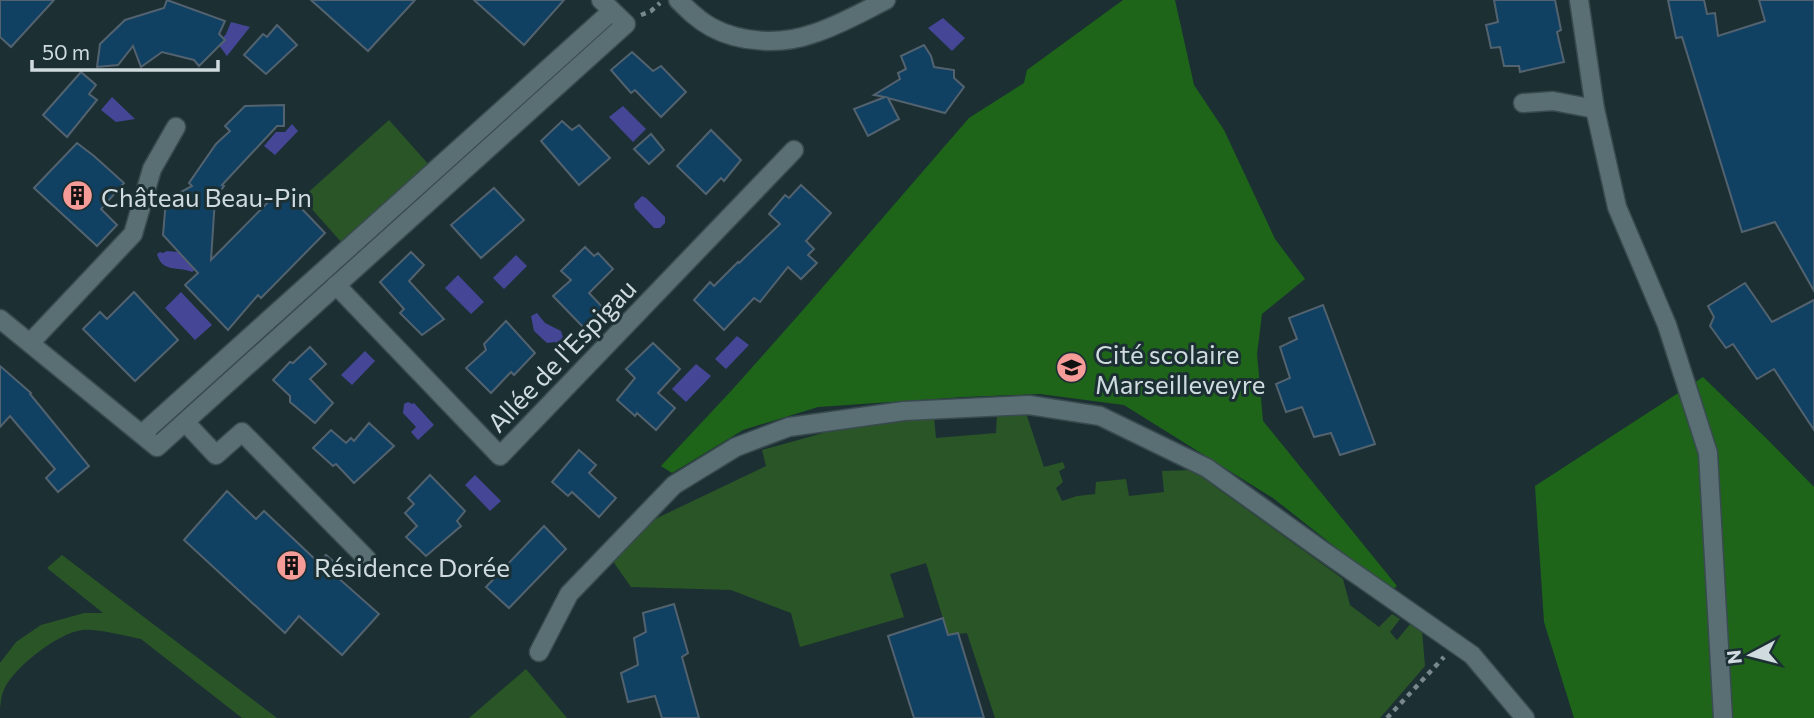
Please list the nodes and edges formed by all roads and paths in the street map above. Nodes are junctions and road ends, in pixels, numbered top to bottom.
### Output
1 (663, 0) edge
2 (678, 0) edge
3 (886, 0) edge
4 (1579, 0) edge
5 (607, 6) edge
6 (636, 16) dead end
7 (1522, 103) dead end
8 (1595, 109) junction
9 (176, 127) dead end
10 (794, 150) dead end
11 (336, 285) junction
12 (0, 319) edge
13 (30, 343) junction
14 (185, 422) junction
15 (142, 434) junction
16 (367, 559) dead end
17 (539, 652) dead end
18 (1429, 674) dead end
19 (1387, 718) edge
20 (1525, 718) edge
21 (1723, 718) edge

1 - 6 path
2 - 3 street
4 - 8 street
5 - 11 street
5 - 15 street
7 - 8 street
8 - 21 street
9 - 13 street
10 - 11 street, Allée de l'Espigau
11 - 14 street
12 - 13 street
13 - 15 street
14 - 15 street
14 - 16 street
17 - 20 street
18 - 19 path

